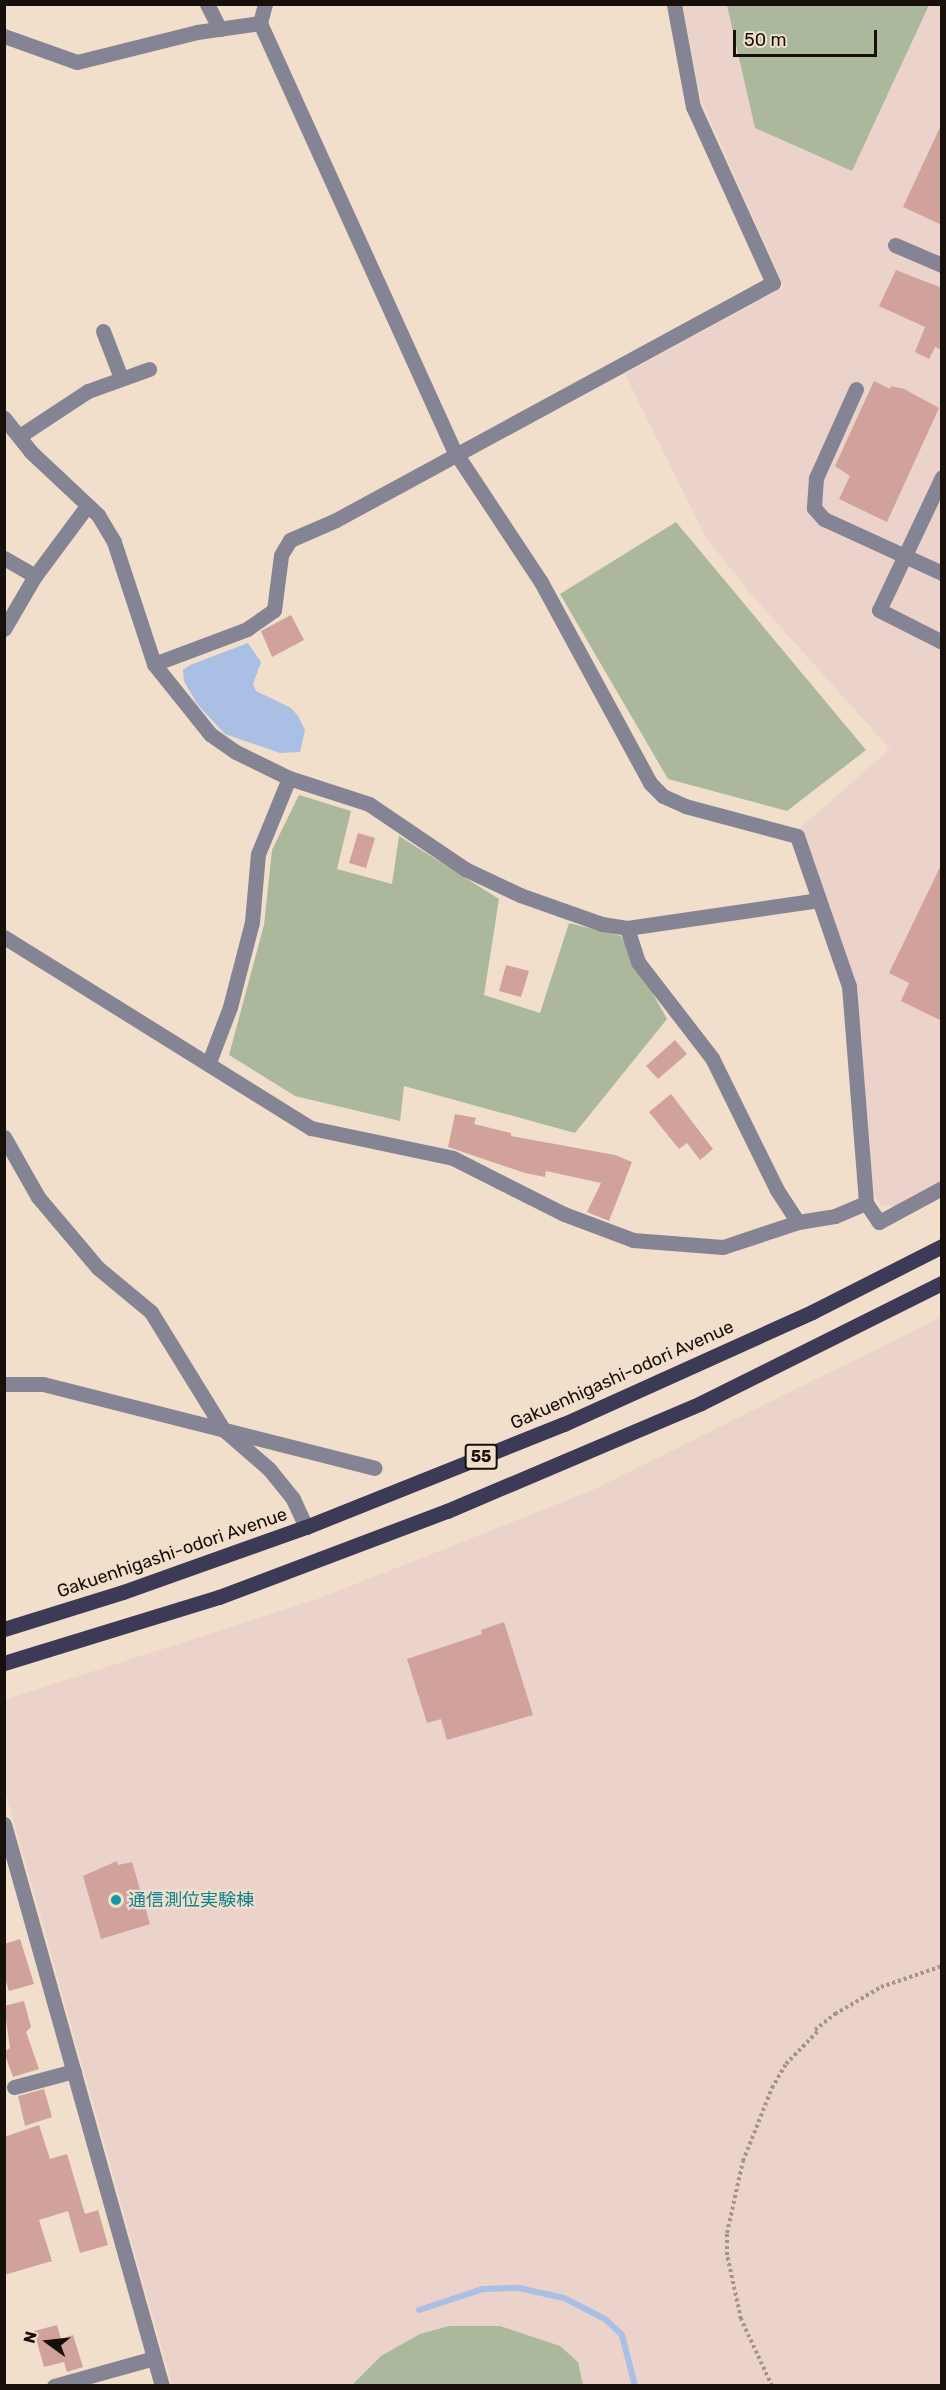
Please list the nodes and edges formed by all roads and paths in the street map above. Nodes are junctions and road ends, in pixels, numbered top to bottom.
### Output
1 (207, 4) edge
2 (265, 4) edge
3 (674, 4) edge
4 (260, 23) junction
5 (220, 29) junction
6 (4, 36) edge
7 (895, 245) dead end
8 (942, 266) edge
9 (103, 331) dead end
10 (149, 369) dead end
11 (121, 378) junction
12 (856, 389) dead end
13 (4, 418) edge
14 (21, 435) junction
15 (455, 452) junction
16 (942, 477) edge
17 (87, 506) junction
18 (904, 556) junction
19 (4, 558) edge
20 (942, 573) edge
21 (35, 576) junction
22 (4, 629) edge
23 (942, 642) edge
24 (154, 664) junction
25 (289, 778) junction
26 (819, 900) junction
27 (627, 928) junction
28 (4, 937) edge
29 (209, 1062) junction
30 (4, 1137) edge
31 (942, 1188) edge
32 (866, 1203) junction
33 (798, 1222) junction
34 (942, 1246) edge
35 (942, 1282) edge
36 (4, 1384) edge
37 (223, 1429) junction
38 (375, 1468) dead end
39 (306, 1527) junction
40 (4, 1629) edge
41 (4, 1663) edge
42 (4, 1824) edge
43 (942, 1966) edge
44 (74, 2071) junction
45 (14, 2088) dead end
46 (154, 2358) junction
47 (54, 2385) edge
48 (162, 2385) edge
49 (772, 2385) edge

1 - 5 street
2 - 4 street
3 - 15 street
4 - 5 street
4 - 15 street
5 - 6 street
7 - 8 street
9 - 11 street
10 - 11 street
11 - 14 street
12 - 18 street
13 - 14 street
14 - 17 street
15 - 24 street
15 - 26 street
16 - 18 street
17 - 21 street
17 - 24 street
18 - 20 street
18 - 23 street
19 - 21 street
21 - 22 street
24 - 25 street
25 - 27 street
25 - 29 street
26 - 27 street
26 - 32 street
27 - 33 street
28 - 29 street
29 - 33 street
30 - 37 street
31 - 32 street
32 - 33 street
34 - 39 main road, Gakuenhigashi-odori Avenue / 55
35 - 41 main road, 55
36 - 37 street
37 - 38 street
37 - 39 street
39 - 40 main road, Gakuenhigashi-odori Avenue / 55
42 - 44 street
43 - 49 path
44 - 45 street
44 - 46 street
46 - 47 street
46 - 48 street

